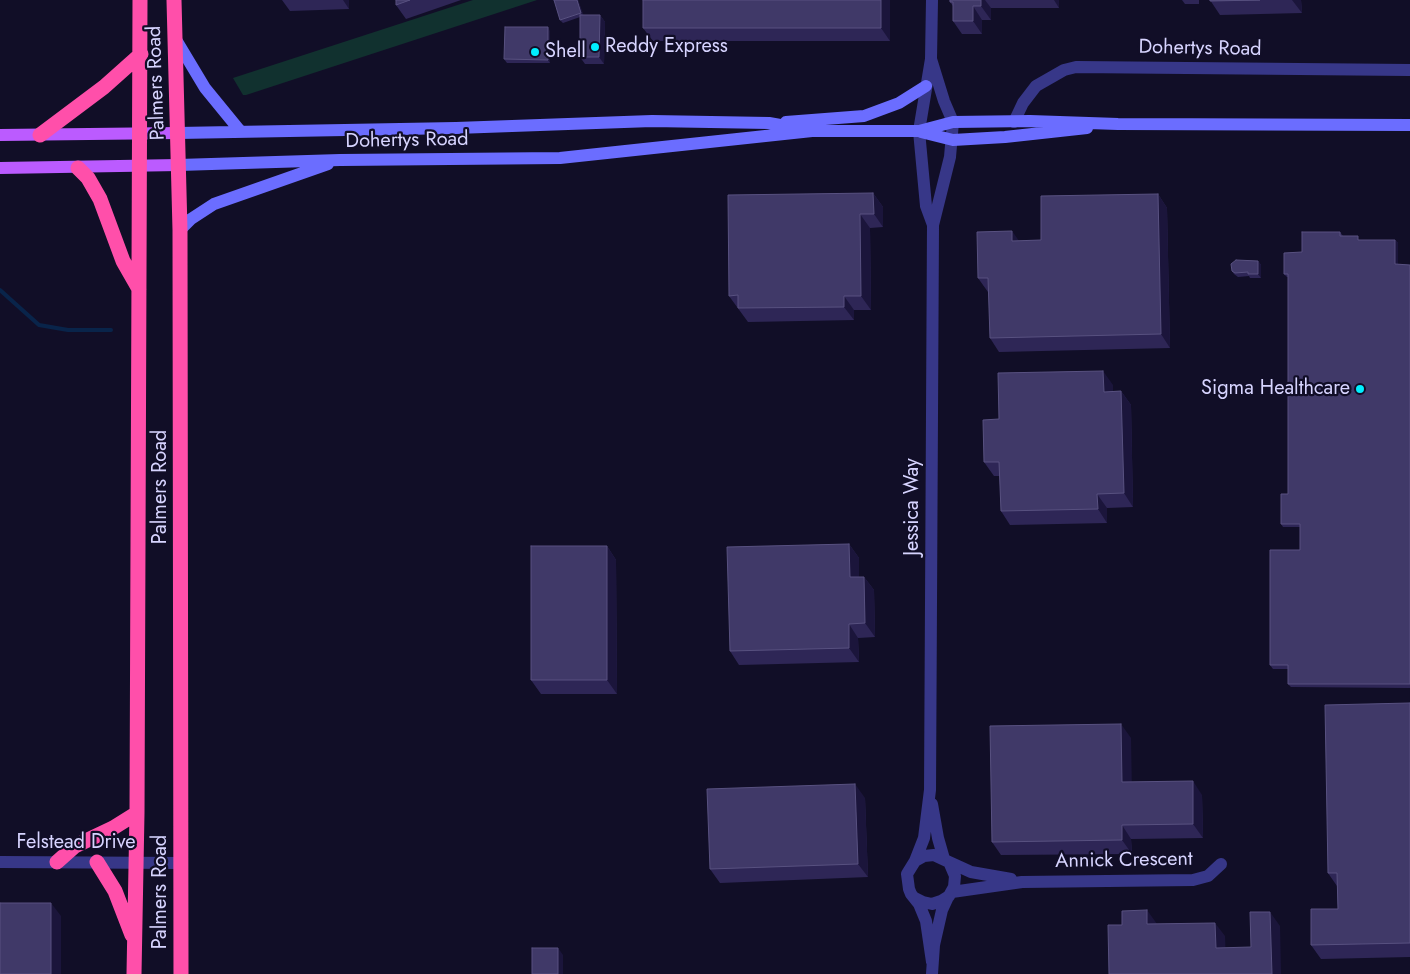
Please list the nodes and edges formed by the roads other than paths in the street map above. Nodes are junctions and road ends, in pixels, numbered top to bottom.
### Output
1 (140, 0) edge
2 (174, 0) edge
3 (932, 0) edge
4 (175, 38) junction
5 (141, 54) junction
6 (931, 59) junction
7 (1410, 70) edge
8 (926, 86) junction
9 (953, 122) junction
10 (1014, 122) junction
11 (769, 123) junction
12 (1118, 124) junction
13 (1410, 125) edge
14 (812, 131) junction
15 (918, 131) junction
16 (241, 132) junction
17 (178, 133) junction
18 (140, 134) junction
19 (0, 135) edge
20 (40, 135) junction
21 (953, 140) junction
22 (340, 160) junction
23 (179, 165) junction
24 (140, 166) junction
25 (0, 168) edge
26 (78, 168) junction
27 (933, 225) junction
28 (180, 230) junction
29 (140, 290) junction
30 (930, 790) junction
31 (137, 813) junction
32 (946, 860) junction
33 (915, 861) junction
34 (0, 862) edge
35 (57, 862) junction
36 (97, 862) junction
37 (136, 862) junction
38 (181, 863) junction
39 (1221, 864) dead end
40 (1022, 882) junction
41 (950, 894) junction
42 (915, 898) junction
43 (135, 943) junction
44 (932, 968) edge
45 (134, 974) edge
46 (181, 974) edge

1 - 5 highway, Palmers Road
2 - 4 highway, Palmers Road
3 - 6 street
4 - 16 main road
4 - 17 highway, Palmers Road
5 - 18 highway, Palmers Road
5 - 20 highway
6 - 8 street, Jessica Way
6 - 9 street
7 - 10 street, Dohertys Road
8 - 11 main road
8 - 15 street, Jessica Way
9 - 10 main road, Dohertys Road
9 - 15 main road, Dohertys Road
9 - 21 street, Jessica Way
10 - 12 main road, Dohertys Road
11 - 14 main road, Dohertys Road
11 - 16 main road, Dohertys Road
12 - 13 main road, Dohertys Road
12 - 21 main road, Dohertys Road
14 - 15 main road, Dohertys Road
14 - 22 main road, Dohertys Road
15 - 21 main road, Dohertys Road
15 - 27 street, Jessica Way
16 - 17 main road, Dohertys Road
17 - 18 main road, Dohertys Road
17 - 23 highway, Palmers Road
18 - 20 main road, Dohertys Road
18 - 24 highway, Palmers Road
19 - 20 main road, Dohertys Road
21 - 27 street, Jessica Way
22 - 23 main road, Dohertys Road
22 - 28 main road
23 - 24 main road, Dohertys Road
23 - 28 highway, Palmers Road
24 - 26 main road, Dohertys Road
24 - 29 highway, Palmers Road
25 - 26 main road, Dohertys Road
26 - 29 highway
27 - 30 street, Jessica Way
28 - 38 highway, Palmers Road
29 - 31 highway, Palmers Road
30 - 32 street, Jessica Way
30 - 33 street, Jessica Way
31 - 35 highway
31 - 37 highway, Palmers Road
32 - 33 street
32 - 40 street, Annick Crescent
32 - 41 street
33 - 42 street
34 - 35 street, Felstead Drive
35 - 36 street, Felstead Drive
36 - 37 street, Felstead Drive
36 - 43 highway
37 - 38 street, Felstead Drive
37 - 43 highway, Palmers Road
38 - 46 highway, Palmers Road
39 - 40 street, Annick Crescent
40 - 41 street, Annick Crescent
41 - 42 street
41 - 44 street
42 - 44 street
43 - 45 highway, Palmers Road

